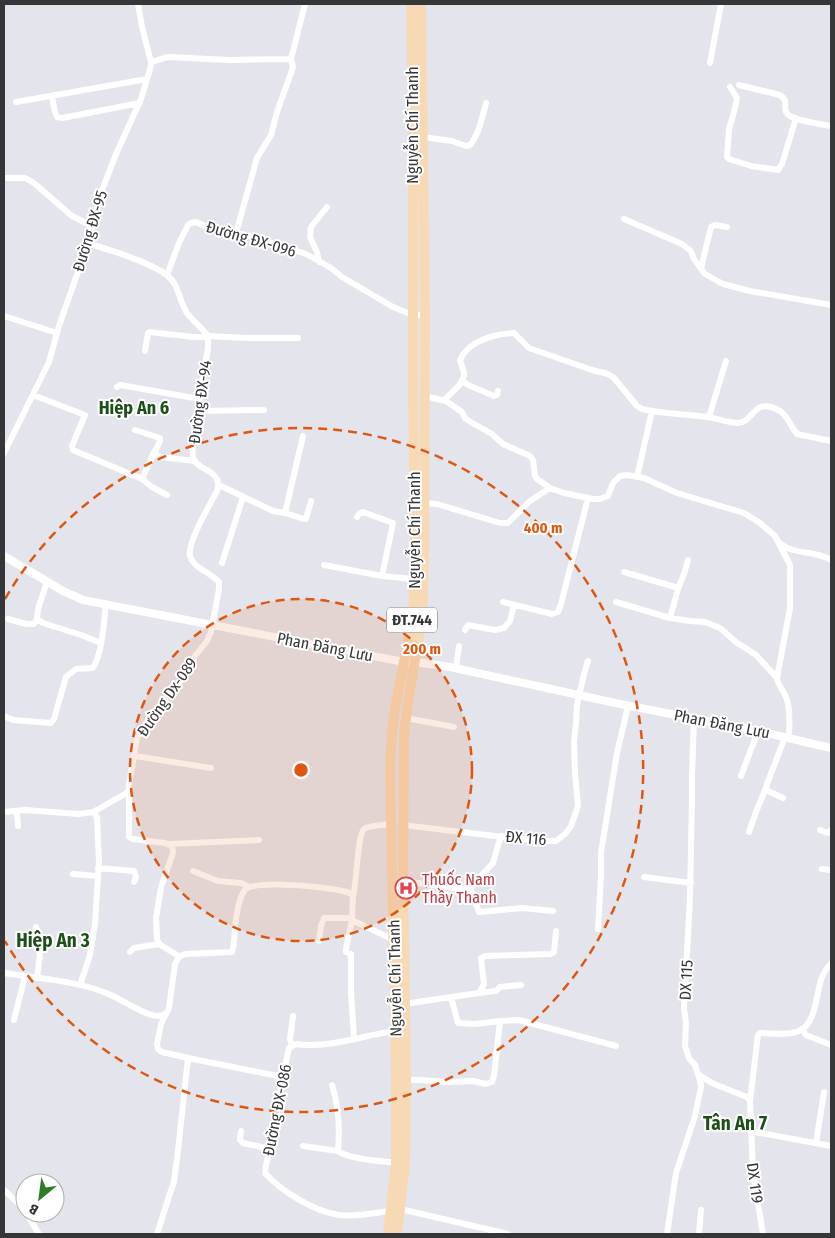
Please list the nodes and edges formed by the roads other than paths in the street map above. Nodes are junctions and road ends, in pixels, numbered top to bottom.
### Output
1 (138, 4) edge
2 (305, 4) edge
3 (411, 4) edge
4 (421, 4) edge
5 (721, 4) edge
6 (291, 59) junction
7 (151, 62) junction
8 (710, 63) dead end
9 (147, 79) junction
10 (739, 84) dead end
11 (730, 87) dead end
12 (52, 97) junction
13 (16, 102) dead end
14 (140, 103) junction
15 (486, 103) dead end
16 (796, 118) junction
17 (831, 126) edge
18 (422, 138) junction
19 (4, 178) edge
20 (327, 207) dead end
21 (624, 219) dead end
22 (92, 226) junction
23 (726, 227) dead end
24 (236, 233) junction
25 (88, 243) junction
26 (319, 262) junction
27 (701, 268) junction
28 (167, 275) junction
29 (831, 305) edge
30 (413, 315) junction
31 (425, 315) junction
32 (4, 316) edge
33 (57, 334) junction
34 (208, 336) junction
35 (298, 338) dead end
36 (145, 351) dead end
37 (726, 360) dead end
38 (462, 380) junction
39 (117, 387) dead end
40 (498, 391) dead end
41 (33, 395) junction
42 (424, 396) junction
43 (200, 399) junction
44 (444, 400) junction
45 (264, 410) dead end
46 (198, 411) junction
47 (652, 411) junction
48 (709, 418) junction
49 (135, 430) dead end
50 (303, 436) dead end
51 (831, 441) edge
52 (155, 450) junction
53 (4, 453) edge
54 (195, 461) junction
55 (637, 477) junction
56 (142, 479) junction
57 (219, 485) junction
58 (550, 488) junction
59 (167, 495) dead end
60 (243, 497) junction
61 (588, 498) junction
62 (311, 501) dead end
63 (420, 503) junction
64 (285, 514) junction
65 (357, 517) dead end
66 (778, 542) junction
67 (4, 556) edge
68 (688, 560) dead end
69 (831, 560) edge
70 (222, 563) dead end
71 (324, 566) dead end
72 (624, 572) dead end
73 (382, 576) junction
74 (414, 579) junction
75 (47, 582) junction
76 (678, 589) junction
77 (503, 602) dead end
78 (616, 602) dead end
79 (106, 605) junction
80 (514, 605) junction
81 (670, 618) junction
82 (8, 619) dead end
83 (38, 619) junction
84 (212, 626) junction
85 (465, 630) dead end
86 (101, 642) junction
87 (459, 646) dead end
88 (588, 661) dead end
89 (404, 662) junction
90 (415, 662) junction
91 (456, 668) junction
92 (777, 678) junction
93 (579, 695) junction
94 (628, 706) junction
95 (4, 716) edge
96 (406, 718) junction
97 (694, 718) junction
98 (454, 728) dead end
99 (758, 731) junction
100 (787, 738) junction
101 (831, 748) edge
102 (134, 756) junction
103 (211, 768) dead end
104 (742, 776) dead end
105 (766, 788) junction
106 (129, 790) junction
107 (783, 798) dead end
108 (16, 811) junction
109 (4, 812) edge
110 (93, 812) junction
111 (391, 824) junction
112 (403, 825) junction
113 (18, 826) dead end
114 (820, 830) dead end
115 (831, 830) edge
116 (749, 832) dead end
117 (502, 836) junction
118 (259, 840) dead end
119 (167, 844) junction
120 (98, 868) junction
121 (822, 869) dead end
122 (831, 870) edge
123 (193, 871) dead end
124 (73, 874) dead end
125 (98, 876) junction
126 (644, 877) dead end
127 (403, 881) junction
128 (134, 882) dead end
129 (691, 883) junction
130 (249, 887) junction
131 (470, 887) junction
132 (353, 896) junction
133 (553, 911) dead end
134 (352, 919) junction
135 (36, 926) dead end
136 (598, 929) dead end
137 (556, 931) dead end
138 (399, 940) junction
139 (319, 941) dead end
140 (159, 944) junction
141 (130, 952) dead end
142 (180, 956) junction
143 (831, 963) edge
144 (4, 973) edge
145 (24, 976) junction
146 (36, 978) junction
147 (80, 985) junction
148 (521, 985) dead end
149 (479, 993) junction
150 (451, 997) junction
151 (404, 1004) junction
152 (165, 1014) junction
153 (293, 1016) dead end
154 (14, 1020) dead end
155 (500, 1020) junction
156 (802, 1030) junction
157 (396, 1031) junction
158 (354, 1038) junction
159 (831, 1044) edge
160 (292, 1046) junction
161 (616, 1046) dead end
162 (188, 1058) junction
163 (698, 1074) junction
164 (283, 1077) junction
165 (406, 1080) junction
166 (332, 1085) dead end
167 (824, 1092) dead end
168 (750, 1101) junction
169 (241, 1131) dead end
170 (750, 1131) junction
171 (816, 1143) junction
172 (303, 1146) dead end
173 (831, 1146) edge
174 (270, 1149) junction
175 (338, 1151) junction
176 (400, 1164) junction
177 (4, 1190) edge
178 (15, 1200) edge
179 (395, 1210) junction
180 (701, 1210) dead end
181 (32, 1223) edge
182 (39, 1234) edge
183 (157, 1234) edge
184 (388, 1234) edge
185 (397, 1234) edge
186 (508, 1234) edge
187 (667, 1234) edge
188 (699, 1234) edge
189 (763, 1234) edge

1 - 7 street, Đường ĐX-95
2 - 6 street
3 - 30 main road, Nguyễn Chí Thanh / ĐT.744
4 - 18 main road, Nguyễn Chí Thanh / ĐT.744
5 - 8 street
6 - 7 street
6 - 24 street
7 - 9 street, Đường ĐX-95
9 - 12 street
9 - 14 street, Đường ĐX-95
10 - 16 street
11 - 16 street
12 - 13 street
12 - 14 street
14 - 22 street, Đường ĐX-95
15 - 18 street
16 - 17 street
18 - 31 main road, Nguyễn Chí Thanh / ĐT.744
19 - 22 street
20 - 26 street
21 - 27 street
22 - 25 street, Đường ĐX-95
23 - 27 street
24 - 26 street, Đường ĐX-096
24 - 28 street, Đường ĐX-096
25 - 28 street
25 - 33 street, Đường ĐX-95
26 - 30 street, Đường ĐX-096
27 - 29 street
28 - 34 street
30 - 31 street
30 - 63 main road, Nguyễn Chí Thanh / ĐT.744
31 - 42 main road, Nguyễn Chí Thanh / ĐT.744
32 - 33 street
33 - 41 street, Đường ĐX-95
34 - 35 street
34 - 36 street
34 - 43 street, Đường ĐX-94
37 - 48 street
38 - 40 street
38 - 44 street
38 - 47 street
39 - 43 street
41 - 53 street, Đường ĐX-95
41 - 56 street
42 - 44 street
42 - 63 main road, Nguyễn Chí Thanh / ĐT.744
43 - 46 street, Đường ĐX-94
44 - 58 street
45 - 46 street
46 - 54 street, Đường ĐX-94
47 - 48 street
47 - 55 street
48 - 51 street
49 - 52 street
50 - 64 street
52 - 54 street
52 - 56 street
54 - 57 street, Đường ĐX-94
55 - 61 street
55 - 66 street
56 - 59 street
57 - 60 street
57 - 84 street
58 - 61 street
58 - 63 street
60 - 64 street
60 - 70 street
61 - 80 street
62 - 64 street
63 - 74 main road, Nguyễn Chí Thanh / ĐT.744
63 - 90 main road, Nguyễn Chí Thanh / ĐT.744
65 - 73 street
66 - 69 street
66 - 92 street
67 - 75 street, Phan Đăng Lưu
68 - 76 street
71 - 73 street
72 - 76 street
73 - 74 street
74 - 89 main road, Nguyễn Chí Thanh / ĐT.744
75 - 79 street, Phan Đăng Lưu
75 - 83 street
76 - 81 street
77 - 80 street
78 - 81 street
79 - 84 street, Phan Đăng Lưu
79 - 86 street
80 - 85 street
81 - 92 street
82 - 83 street
83 - 86 street
84 - 89 street, Phan Đăng Lưu
84 - 102 street, Đường Dx-089
86 - 95 street
87 - 91 street
88 - 93 street
89 - 90 street, Phan Đăng Lưu
89 - 111 main road, Nguyễn Chí Thanh / ĐT.744
90 - 91 street, Phan Đăng Lưu
90 - 96 main road, Nguyễn Chí Thanh / ĐT.744
91 - 93 street, Phan Đăng Lưu
92 - 100 street
93 - 94 street, Phan Đăng Lưu
93 - 117 street, ĐX 116
94 - 97 street, Phan Đăng Lưu
94 - 136 street
96 - 98 street
96 - 112 main road, Nguyễn Chí Thanh / ĐT.744
97 - 99 street, Phan Đăng Lưu
97 - 129 street, DX 115
99 - 100 street, Phan Đăng Lưu
99 - 104 street
100 - 101 street, Phan Đăng Lưu
100 - 105 street
102 - 103 street
102 - 106 street, Đường Dx-089
105 - 107 street
105 - 116 street
106 - 110 street
106 - 119 street, Đường Dx-089
108 - 109 street
108 - 110 street
108 - 113 street
110 - 120 street
111 - 132 street
111 - 138 main road, Nguyễn Chí Thanh / ĐT.744
112 - 117 street, ĐX 116
112 - 127 main road, Nguyễn Chí Thanh / ĐT.744
114 - 115 street
117 - 131 street
118 - 119 street
119 - 140 street
120 - 125 street
120 - 128 street
121 - 122 street
123 - 130 street
124 - 125 street
125 - 147 street
126 - 129 street
127 - 131 street
127 - 138 main road, Nguyễn Chí Thanh / ĐT.744
129 - 163 street, DX 115
130 - 132 street
130 - 142 street
131 - 133 street
132 - 134 street
134 - 138 street
134 - 139 street
134 - 158 street
135 - 146 street
137 - 149 street
138 - 151 main road, Nguyễn Chí Thanh / ĐT.744
138 - 157 main road, Nguyễn Chí Thanh / ĐT.744
140 - 141 street
140 - 142 street
142 - 152 street
143 - 156 street
144 - 145 street
145 - 146 street
145 - 154 street
146 - 147 street
147 - 152 street
148 - 149 street
149 - 150 street
150 - 151 street
150 - 155 street
151 - 165 main road, Nguyễn Chí Thanh / ĐT.744
152 - 162 street
153 - 160 street
155 - 161 street
155 - 165 street
156 - 159 street
156 - 168 street, DX 119
157 - 158 street, Đường ĐX-086
157 - 176 main road, Nguyễn Chí Thanh / ĐT.744
158 - 160 street, Đường ĐX-086
160 - 164 street, Đường ĐX-086
162 - 164 street
162 - 183 street
163 - 168 street
163 - 187 street, DX 115
164 - 174 street, Đường ĐX-086
165 - 176 main road, Nguyễn Chí Thanh / ĐT.744
166 - 175 street
167 - 171 street
168 - 170 street, DX 119
169 - 174 street
170 - 171 street
170 - 189 street, DX 119
171 - 173 street
172 - 175 street
174 - 179 street, Đường ĐX-086
175 - 176 street
176 - 179 main road, Nguyễn Chí Thanh / ĐT.744
177 - 178 street
179 - 184 main road, Nguyễn Chí Thanh / ĐT.744
179 - 185 main road, Nguyễn Chí Thanh / ĐT.744
179 - 186 street
180 - 188 street
181 - 182 street

